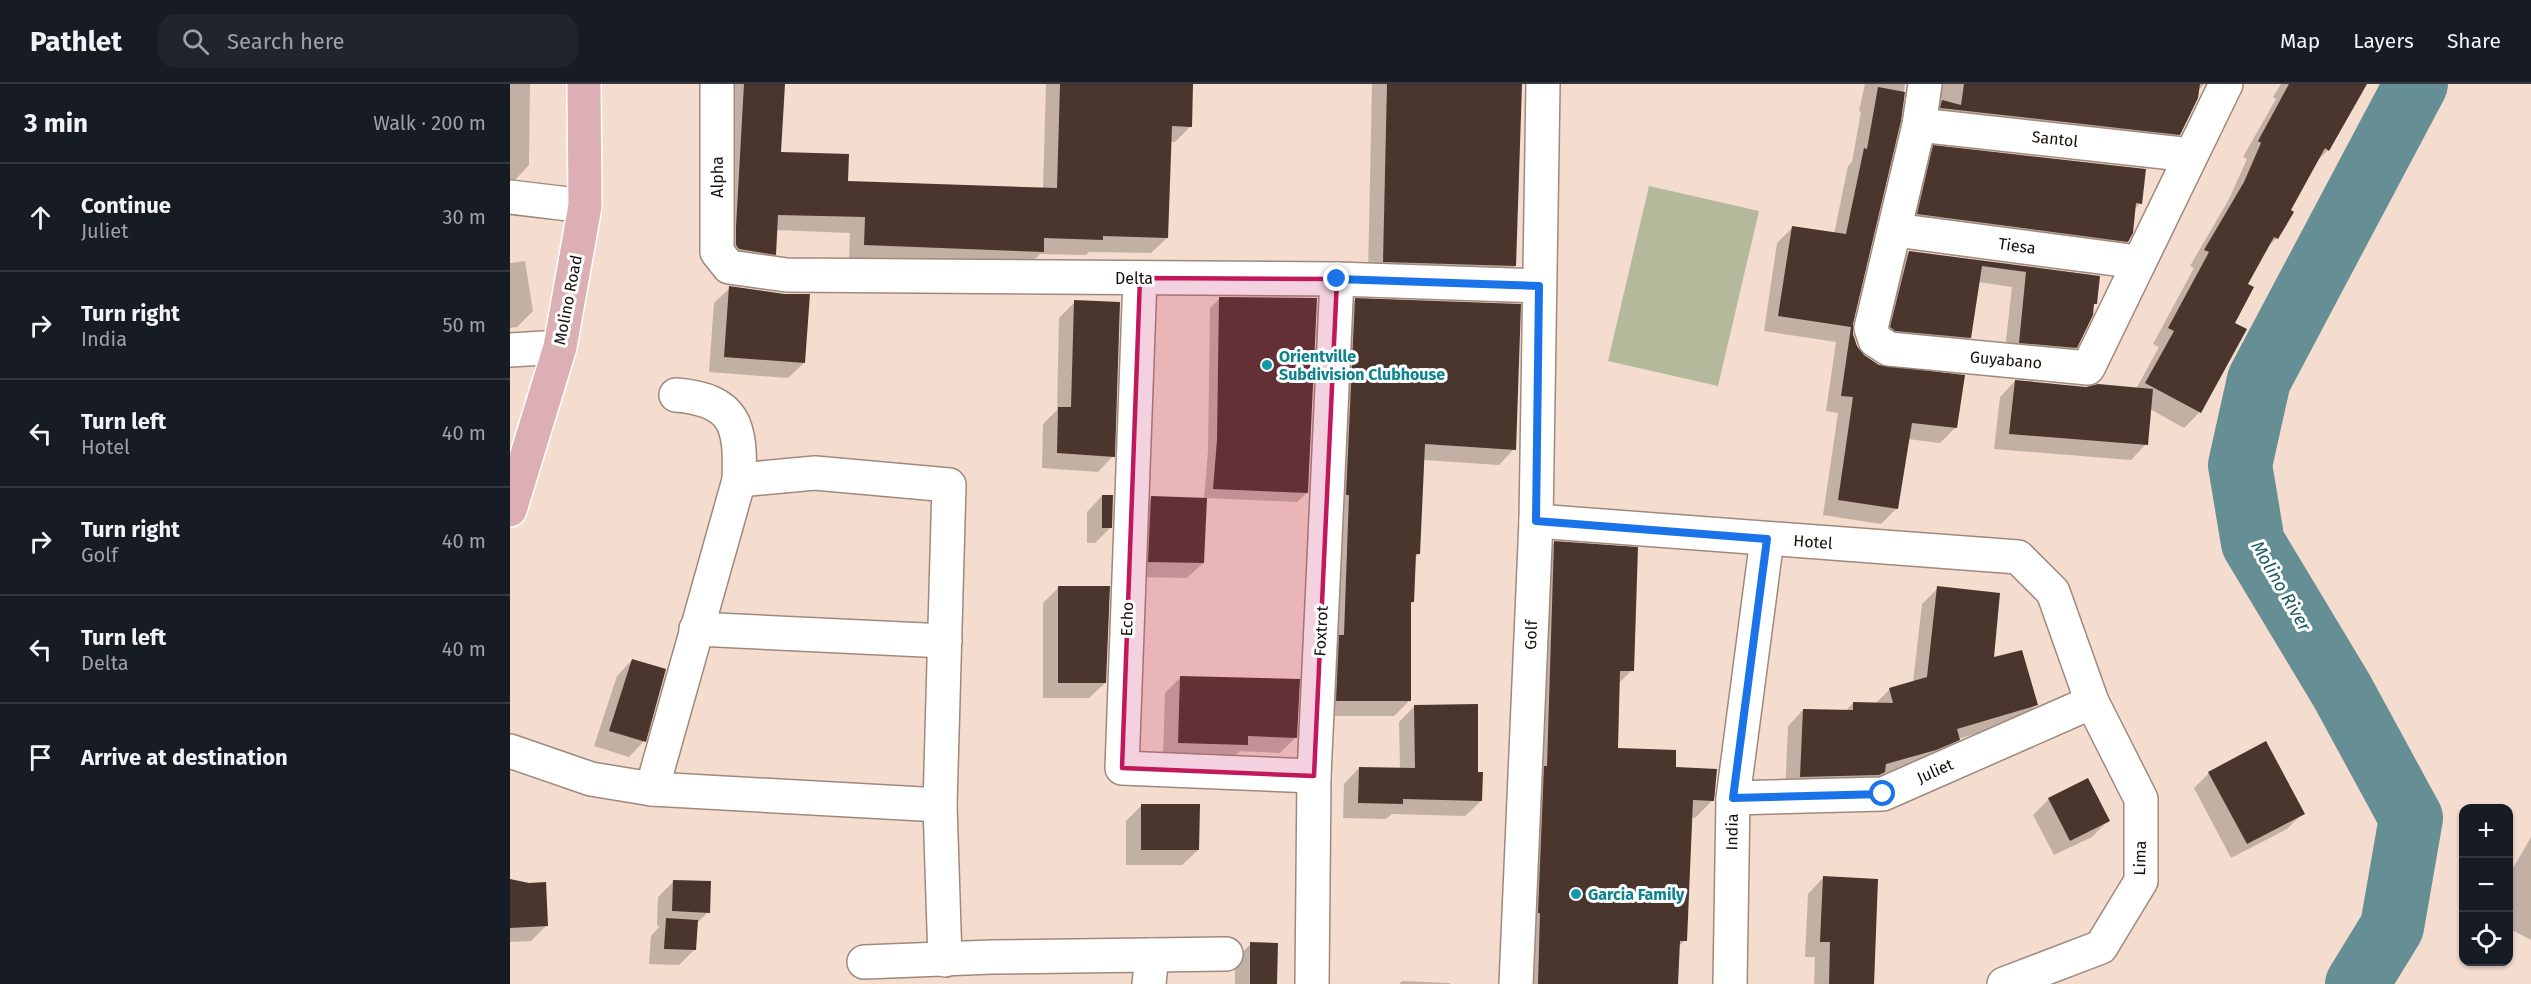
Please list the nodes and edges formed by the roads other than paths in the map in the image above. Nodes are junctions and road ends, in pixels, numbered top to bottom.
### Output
1 (584, 84) edge
2 (717, 84) edge
3 (1544, 84) edge
4 (1925, 84) edge
5 (2226, 84) edge
6 (1919, 124) junction
7 (2191, 155) junction
8 (510, 197) edge
9 (585, 206) junction
10 (1896, 230) junction
11 (2138, 262) junction
12 (729, 267) joint
13 (1140, 278) junction
14 (1337, 279) junction
15 (1539, 286) junction
16 (560, 347) junction
17 (510, 350) edge
18 (676, 395) dead end
19 (739, 480) junction
20 (510, 510) edge
21 (1536, 521) junction
22 (1767, 539) junction
23 (2018, 557) joint
24 (696, 629) junction
25 (945, 641) junction
26 (2092, 702) junction
27 (510, 752) edge
28 (1314, 776) junction
29 (652, 789) junction
30 (1733, 798) junction
31 (940, 805) junction
32 (1226, 954) dead end
33 (945, 960) junction
34 (864, 962) dead end
35 (991, 970) edge
36 (1150, 970) edge
37 (1312, 984) edge
38 (1516, 984) edge
39 (1731, 984) edge
40 (2004, 984) edge

1 - 9 main road, Molino Road
2 - 12 street, Alpha
3 - 15 street, Golf
4 - 6 street, Guyabano
5 - 7 street, Guyabano
6 - 7 street, Santol
6 - 10 street, Guyabano
7 - 11 street, Guyabano
8 - 9 street
9 - 16 main road, Molino Road
10 - 11 street, Tiesa
10 - 11 street, Guyabano
12 - 13 street, Delta
13 - 14 street, Delta
13 - 28 street, Echo
14 - 15 street, Delta
14 - 28 street, Foxtrot
15 - 21 street, Golf
16 - 17 street
16 - 20 main road, Molino Road
18 - 19 street
19 - 24 street
19 - 25 street
21 - 22 street, Hotel
21 - 38 street, Golf
22 - 23 street, Hotel
22 - 30 street, India
23 - 26 street, Lima
24 - 25 street
24 - 29 street
25 - 31 street
26 - 30 street, Juliet
26 - 40 street, Lima
27 - 29 street
28 - 37 street, Foxtrot
29 - 31 street
30 - 39 street, India
31 - 33 street
32 - 36 street
33 - 34 street
33 - 35 street
35 - 36 street

